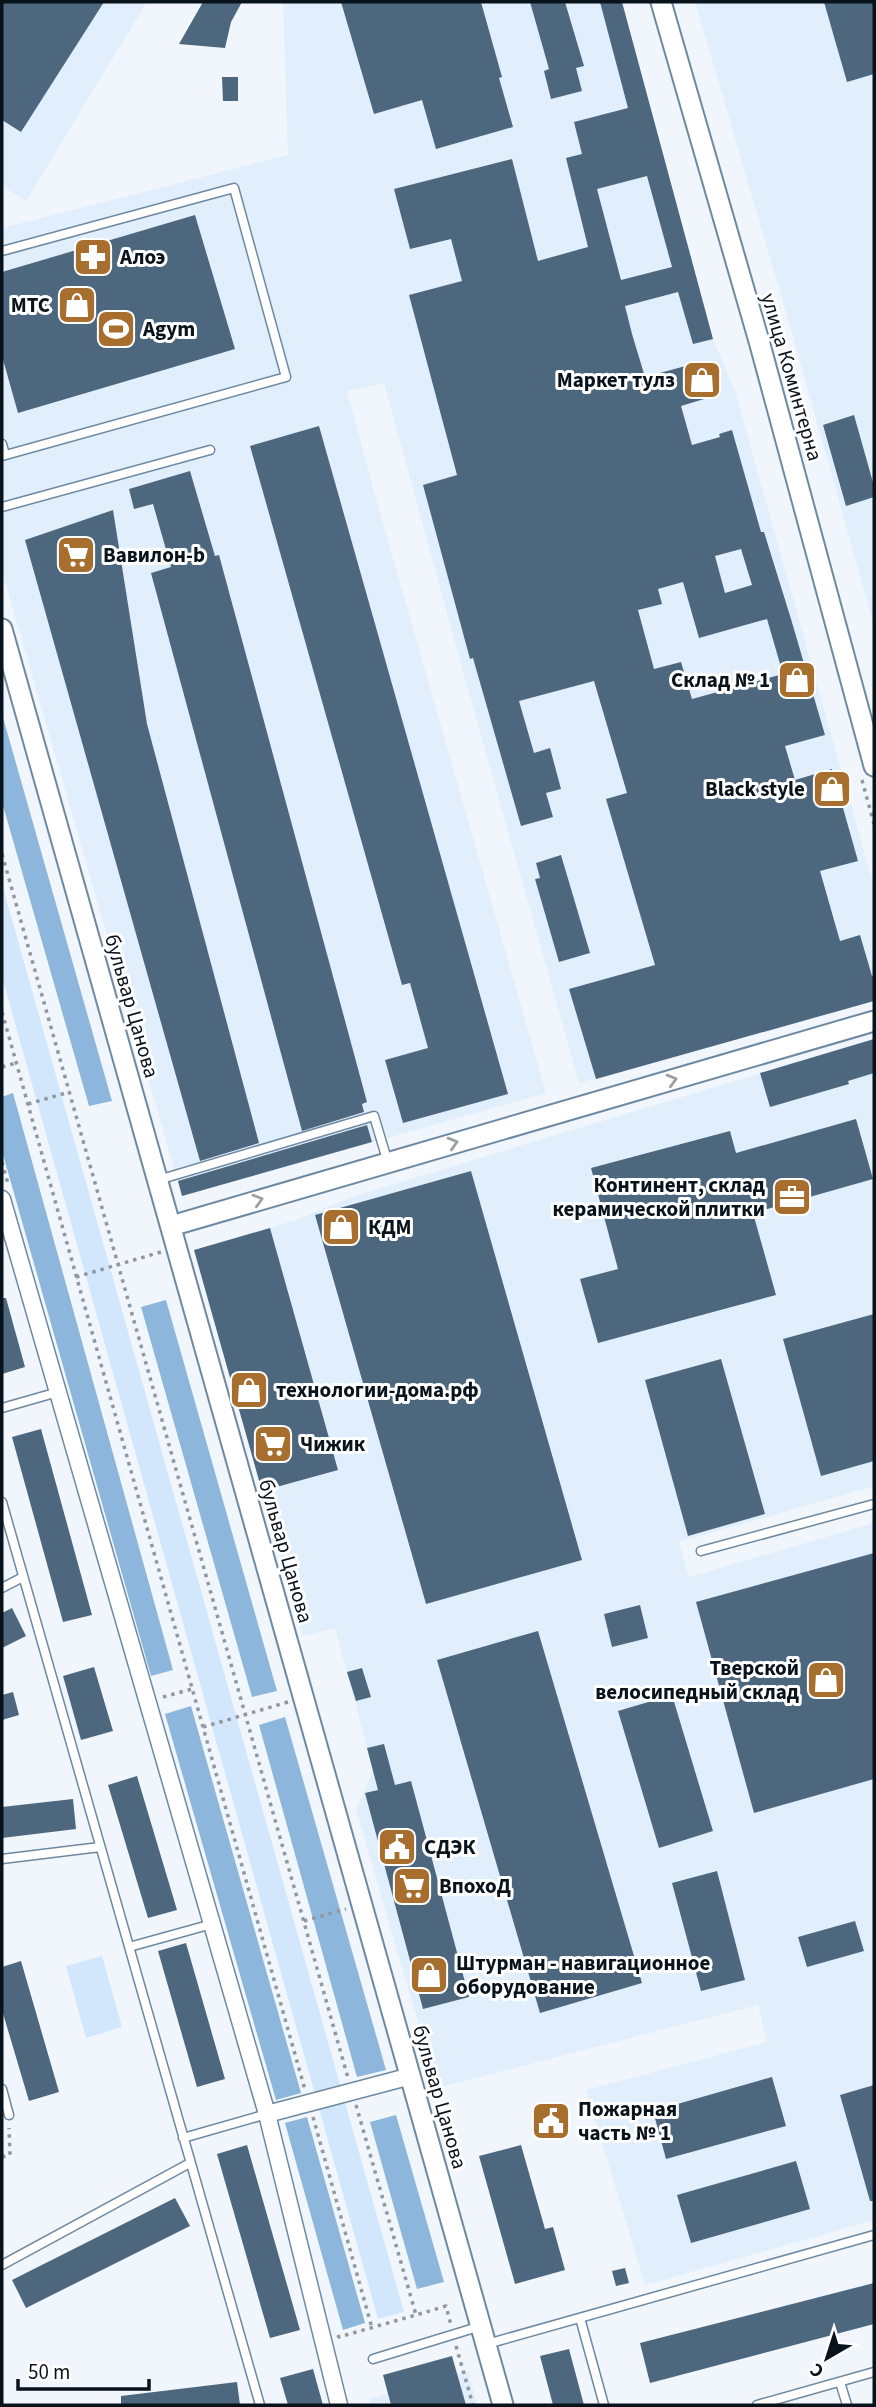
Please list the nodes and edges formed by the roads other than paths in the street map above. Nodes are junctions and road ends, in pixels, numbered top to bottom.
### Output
1 (661, 2) edge
2 (2, 251) edge
3 (2, 444) edge
4 (210, 450) dead end
5 (3, 455) edge
6 (2, 507) edge
7 (2, 629) edge
8 (867, 768) edge
9 (874, 1021) edge
10 (388, 1163) junction
11 (158, 1180) junction
12 (2, 1199) edge
13 (171, 1226) junction
14 (58, 1392) junction
15 (2, 1408) edge
16 (2, 1502) edge
17 (874, 1504) edge
18 (5, 1527) edge
19 (701, 1551) dead end
20 (23, 1577) junction
21 (2, 1588) edge
22 (100, 1847) junction
23 (2, 1859) edge
24 (212, 1924) junction
25 (129, 1947) junction
26 (411, 2076) junction
27 (2, 2089) edge
28 (267, 2114) junction
29 (9, 2115) road end
30 (183, 2138) junction
31 (190, 2163) junction
32 (874, 2235) edge
33 (2, 2264) edge
34 (580, 2318) junction
35 (484, 2335) junction
36 (373, 2359) dead end
37 (874, 2372) edge
38 (840, 2382) junction
39 (260, 2405) edge
40 (339, 2405) edge
41 (503, 2405) edge
42 (604, 2405) edge
43 (757, 2405) edge
44 (847, 2405) edge

1 - 8 street, улица Коминтерна
2 - 5 lane
3 - 5 lane
4 - 6 lane
7 - 11 street, бульвар Цанова
10 -> 9 street
10 - 11 lane
13 -> 10 street
11 - 13 street, бульвар Цанова
12 - 14 street
13 - 26 street, бульвар Цанова
14 - 15 lane
14 - 24 street
16 - 18 lane
17 - 19 lane
18 - 20 lane
20 - 21 lane
20 - 22 lane
22 - 23 lane
22 - 25 lane
24 - 25 lane
24 - 28 street
25 - 30 lane
26 - 28 street
26 - 35 street, бульвар Цанова
27 - 29 lane
28 - 30 lane
28 - 40 street
30 - 31 lane
31 - 33 lane
31 - 39 lane
32 - 34 lane
34 - 35 lane
34 - 42 lane
35 - 36 lane
35 - 41 street, бульвар Цанова
37 - 38 lane
38 - 43 lane
38 - 44 lane

